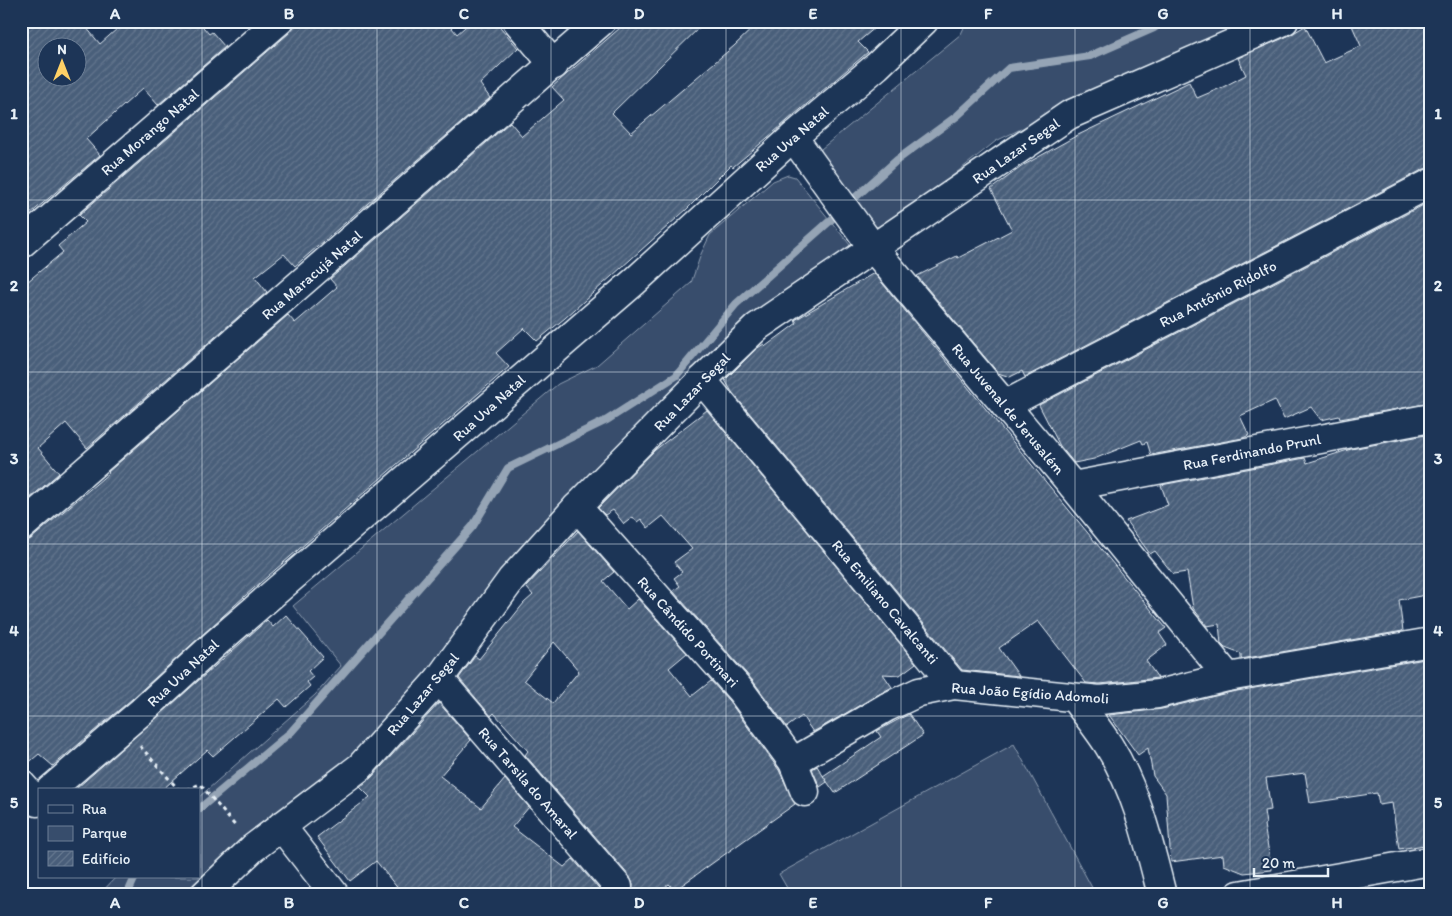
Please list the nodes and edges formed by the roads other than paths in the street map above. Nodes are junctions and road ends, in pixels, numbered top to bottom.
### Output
1 (279, 21) edge
2 (517, 21) edge
3 (602, 21) edge
4 (924, 21) edge
5 (1284, 21) edge
6 (554, 65) junction
7 (795, 140) junction
8 (1431, 183) edge
9 (868, 240) junction
10 (21, 244) edge
11 (702, 380) junction
12 (1005, 405) junction
13 (1431, 418) edge
14 (1074, 486) junction
15 (578, 507) junction
16 (21, 527) edge
17 (1431, 642) edge
18 (1228, 677) junction
19 (439, 679) junction
20 (954, 685) junction
21 (1075, 699) junction
22 (793, 762) junction
23 (47, 788) edge
24 (805, 792) dead end
25 (281, 826) junction
26 (1431, 861) edge
27 (618, 887) dead end
28 (204, 895) edge
29 (334, 895) edge
30 (1162, 895) edge
31 (1239, 895) edge

1 - 10 street, Rua Morango Natal
2 - 6 street
3 - 6 street, Rua Maracujá Natal
4 - 7 street, Rua Uva Natal
5 - 9 street, Rua Lazar Segal
6 - 16 street, Rua Maracujá Natal
7 - 9 street, Rua Juvenal de Jerusalém
7 - 23 street, Rua Uva Natal
8 - 12 street, Rua Antônio Ridolfo
9 - 11 street, Rua Lazar Segal
9 - 12 street, Rua Juvenal de Jerusalém
11 - 15 street, Rua Lazar Segal
11 - 20 street, Rua Emiliano Cavalcanti
12 - 14 street, Rua Juvenal de Jerusalém
13 - 14 street, Rua Ferdinando Prunl
14 - 18 street, Rua Juvenal de Jerusalém
15 - 19 street, Rua Lazar Segal
15 - 22 street, Rua Cândido Portinari
17 - 18 street, Rua João Egídio Adomoli
18 - 21 street, Rua João Egídio Adomoli
19 - 25 street, Rua Lazar Segal
19 - 27 street, Rua Tarsila do Amaral
20 - 21 street, Rua João Egídio Adomoli
20 - 22 street, Rua João Egídio Adomoli
21 - 30 street
22 - 24 street, Rua Cândido Portinari
25 - 28 street, Rua Lazar Segal
25 - 29 street
26 - 31 street

